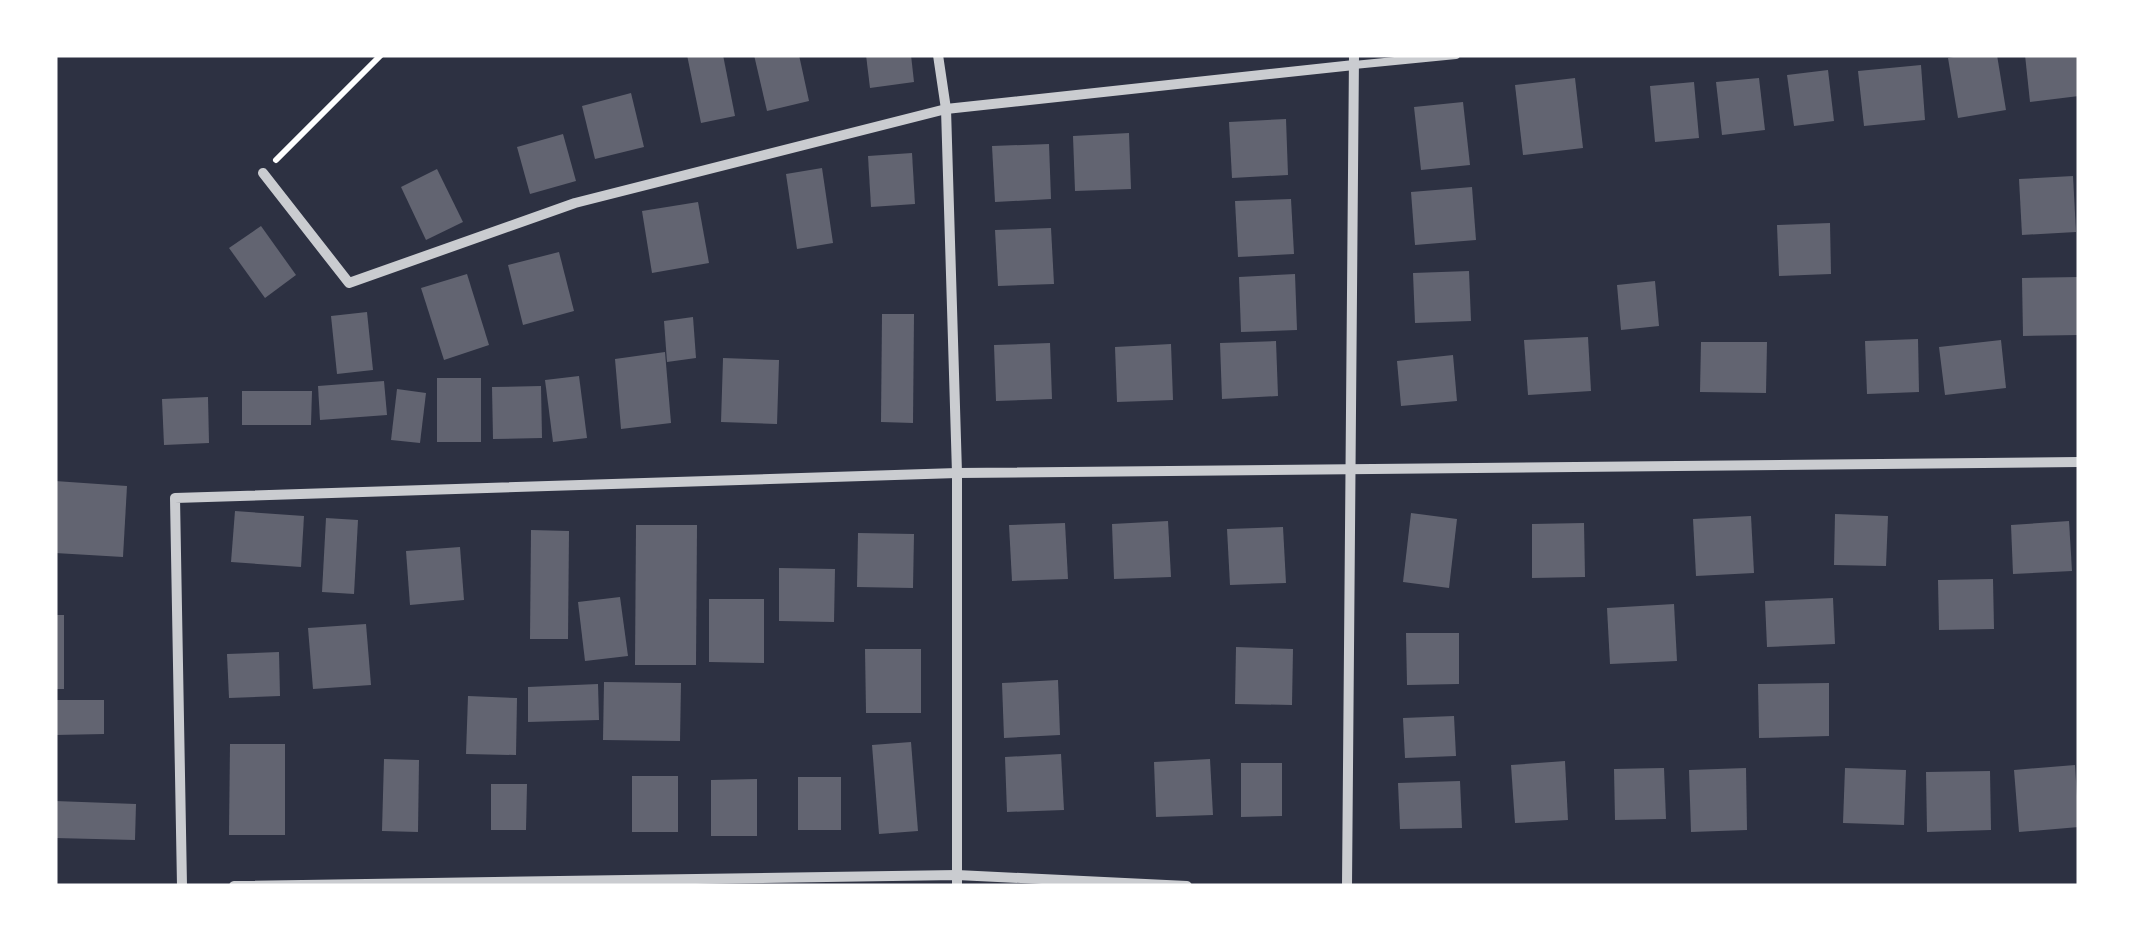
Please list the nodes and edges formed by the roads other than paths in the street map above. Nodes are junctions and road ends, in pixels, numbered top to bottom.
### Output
1 (938, 55) edge
2 (1456, 55) edge
3 (1354, 60) edge
4 (946, 109) junction
5 (262, 173) road end
6 (2079, 462) edge
7 (1347, 472) junction
8 (957, 473) junction
9 (957, 881) edge
10 (182, 886) edge
11 (234, 886) edge
12 (1188, 886) edge
13 (1347, 886) edge

1 - 4 street
2 - 3 lane
3 - 4 street
3 - 7 street
4 - 5 street
4 - 8 street
6 - 7 street
7 - 8 street
7 - 13 street
8 - 9 street
8 - 10 street
9 - 11 street
9 - 12 street

